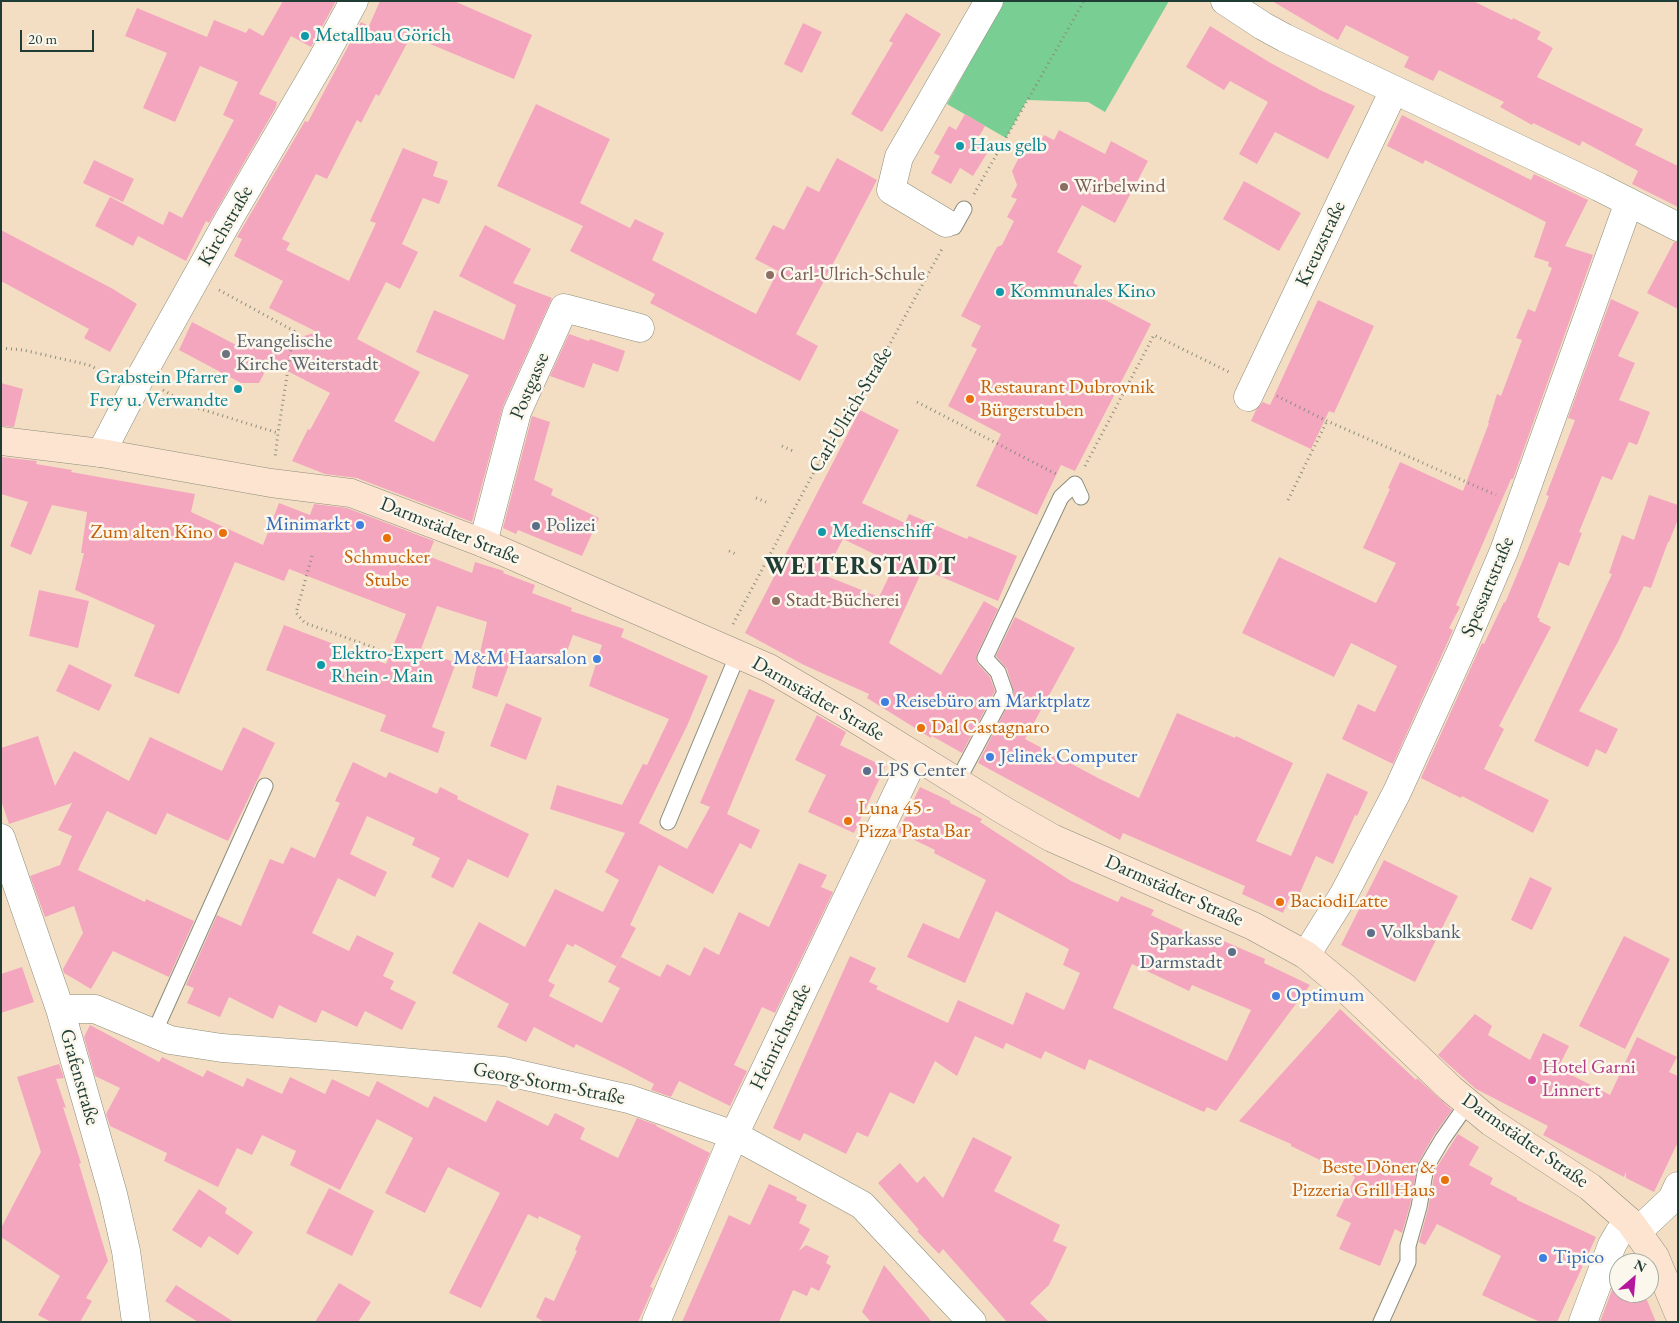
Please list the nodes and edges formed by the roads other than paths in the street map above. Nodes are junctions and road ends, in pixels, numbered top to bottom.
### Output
1 (354, 1) edge
2 (989, 1) edge
3 (1225, 1) edge
4 (1394, 90) junction
5 (1629, 202) junction
6 (955, 220) road end
7 (1678, 227) edge
8 (640, 328) dead end
9 (1251, 391) road end
10 (1, 441) edge
11 (101, 453) junction
12 (1078, 490) road end
13 (483, 543) junction
14 (729, 650) junction
15 (915, 756) junction
16 (957, 782) junction
17 (265, 786) dead end
18 (668, 822) dead end
19 (1, 838) edge
20 (1306, 955) junction
21 (60, 1009) junction
22 (154, 1033) junction
23 (1468, 1103) junction
24 (734, 1135) junction
25 (1676, 1195) edge
26 (1634, 1226) junction
27 (1678, 1312) edge
28 (136, 1322) edge
29 (656, 1322) edge
30 (972, 1322) edge
31 (1382, 1322) edge
32 (1583, 1322) edge

1 - 11 street, Kirchstraße
2 - 6 street
3 - 4 street
4 - 5 street
4 - 9 street, Kreuzstraße
5 - 7 street
5 - 20 street, Spessartstraße
8 - 13 street, Postgasse
10 - 11 street, Darmstädter Straße
11 - 13 street, Darmstädter Straße
12 - 16 lane
13 - 14 street, Darmstädter Straße
14 - 15 street, Darmstädter Straße
14 - 18 lane
15 - 16 street, Darmstädter Straße
15 - 24 street, Heinrichstraße
16 - 20 street, Darmstädter Straße
17 - 22 lane
19 - 21 street, Grafenstraße
20 - 23 street, Darmstädter Straße
21 - 22 street, Georg-Storm-Straße
21 - 28 street, Grafenstraße
22 - 24 street, Georg-Storm-Straße
23 - 26 street, Darmstädter Straße
23 - 31 lane
24 - 29 street, Heinrichstraße
24 - 30 street, Georg-Storm-Straße
25 - 26 street
26 - 27 street, Darmstädter Straße
26 - 32 street

